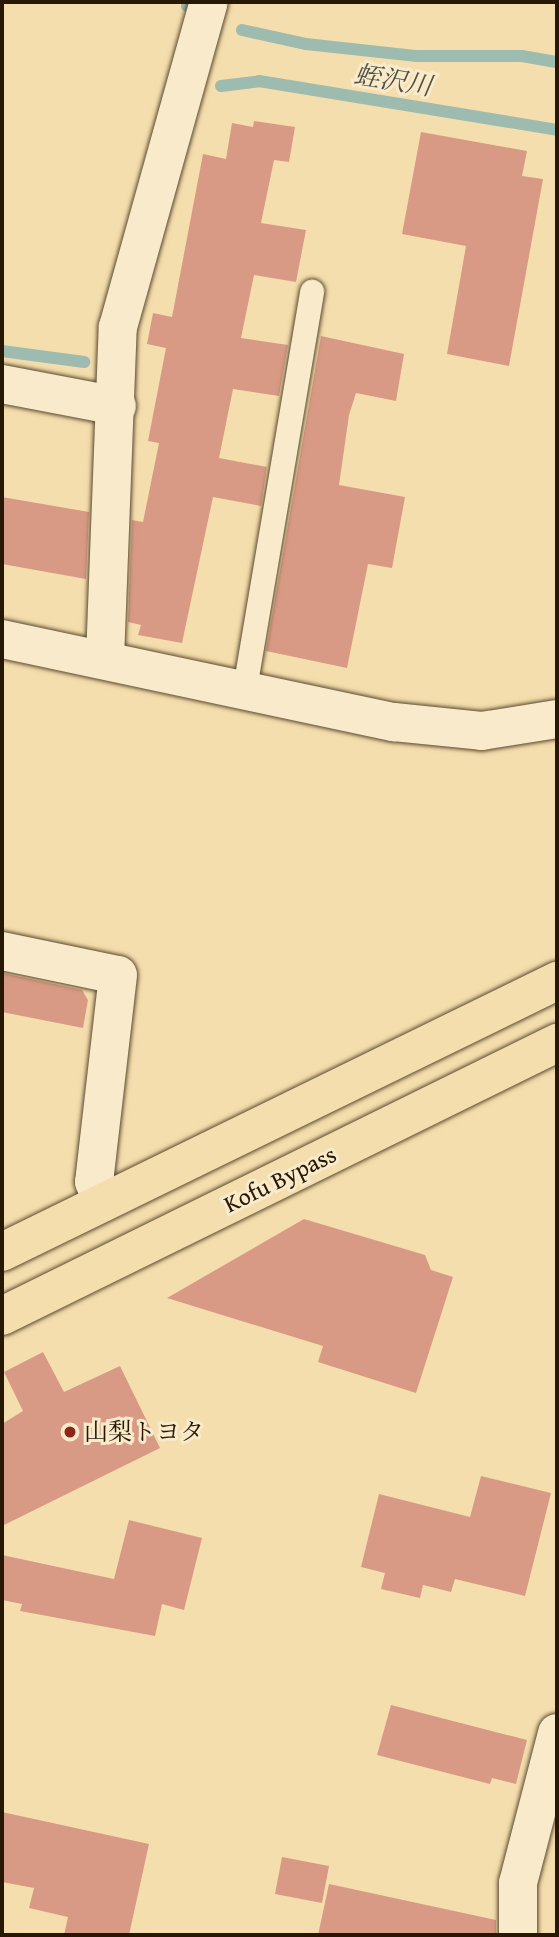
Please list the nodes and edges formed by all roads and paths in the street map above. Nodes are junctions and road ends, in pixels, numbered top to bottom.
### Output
1 (209, 2) edge
2 (312, 292) dead end
3 (2, 384) edge
4 (117, 407) junction
5 (2, 639) edge
6 (105, 659) junction
7 (245, 689) junction
8 (557, 719) edge
9 (2, 950) edge
10 (557, 981) edge
11 (557, 1043) edge
12 (103, 1202) junction
13 (2, 1252) edge
14 (2, 1316) edge
15 (557, 1733) edge
16 (518, 1935) edge

1 - 4 street
2 - 7 lane
3 - 4 street
4 - 6 street
5 - 6 street
6 - 7 street
7 - 8 street
9 - 12 street
10 - 12 highway
11 - 14 highway, Kofu Bypass
12 - 13 highway
15 - 16 street

